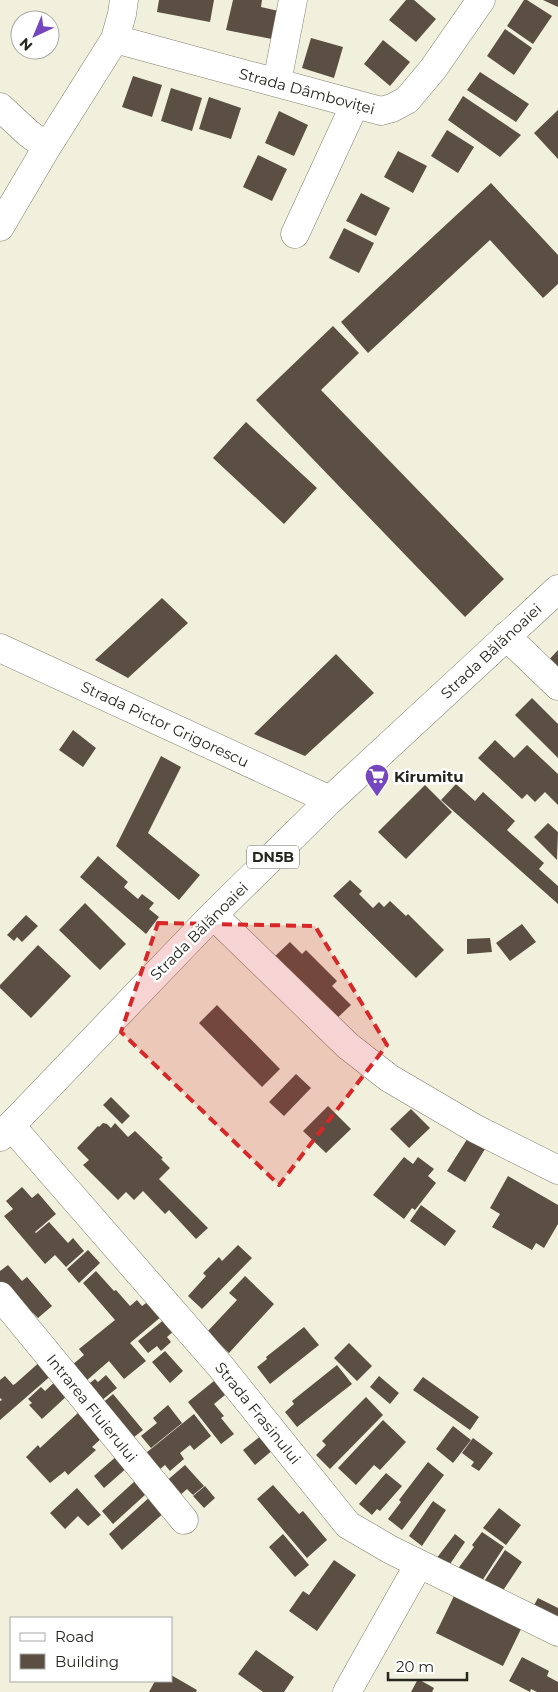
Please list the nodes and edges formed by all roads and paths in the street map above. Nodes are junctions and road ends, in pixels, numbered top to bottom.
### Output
1 (124, 0) edge
2 (293, 0) edge
3 (481, 0) edge
4 (115, 39) junction
5 (277, 82) junction
6 (355, 104) junction
7 (0, 107) edge
8 (47, 147) junction
9 (0, 227) edge
10 (295, 234) dead end
11 (558, 589) edge
12 (506, 636) junction
13 (0, 648) edge
14 (558, 686) edge
15 (330, 800) junction
16 (213, 915) junction
17 (5, 1131) edge
18 (558, 1170) edge
19 (0, 1296) edge
20 (184, 1520) dead end
21 (419, 1564) junction
22 (558, 1632) edge
23 (346, 1692) edge

1 - 4 street
2 - 5 street
3 - 6 street, Strada Dâmboviței
4 - 5 street, Strada Dâmboviței
4 - 8 street
5 - 6 street, Strada Dâmboviței
6 - 10 street
7 - 8 street
8 - 9 street
11 - 12 street, Strada Bălănoaiei / DN5B
12 - 14 street
12 - 15 street, Strada Bălănoaiei / DN5B
13 - 15 street, Strada Pictor Grigorescu
15 - 16 street, Strada Bălănoaiei / DN5B
16 - 17 street, Strada Bălănoaiei / DN5B
16 - 18 street
17 - 21 street, Strada Frasinului
19 - 20 street, Intrarea Fluierului
21 - 22 street, Strada Frasinului
21 - 23 street

